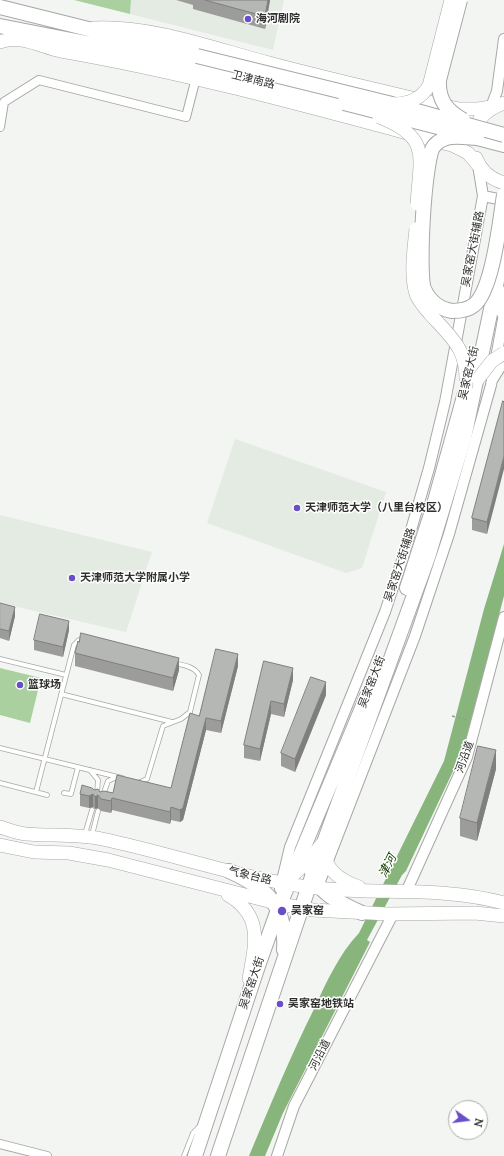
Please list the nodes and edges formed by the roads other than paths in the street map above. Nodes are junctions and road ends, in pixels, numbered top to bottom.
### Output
1 (451, 0) edge
2 (460, 0) edge
3 (0, 7) edge
4 (6, 27) edge
5 (87, 28) junction
6 (0, 37) edge
7 (504, 39) edge
8 (29, 41) junction
9 (0, 42) edge
10 (196, 67) junction
11 (502, 74) edge
12 (344, 103) junction
13 (504, 103) edge
14 (388, 104) junction
15 (491, 107) junction
16 (0, 127) edge
17 (479, 133) junction
18 (504, 135) edge
19 (504, 145) edge
20 (478, 165) junction
21 (504, 183) edge
22 (504, 195) edge
23 (483, 196) junction
24 (504, 200) edge
25 (504, 247) edge
26 (494, 275) junction
27 (504, 313) edge
28 (504, 352) edge
29 (504, 363) edge
30 (478, 379) junction
31 (491, 385) junction
32 (466, 388) junction
33 (504, 617) edge
34 (89, 642) edge
35 (0, 659) edge
36 (168, 662) edge
37 (66, 675) junction
38 (61, 694) junction
39 (365, 714) junction
40 (172, 722) junction
41 (0, 748) edge
42 (44, 759) junction
43 (78, 767) junction
44 (90, 770) junction
45 (334, 775) junction
46 (118, 777) junction
47 (126, 779) edge
48 (134, 780) edge
49 (0, 783) edge
50 (36, 792) junction
51 (64, 793) dead end
52 (46, 795) dead end
53 (95, 799) edge
54 (101, 801) edge
55 (92, 810) dead end
56 (98, 811) dead end
57 (0, 827) edge
58 (329, 829) junction
59 (88, 837) junction
60 (0, 845) edge
61 (311, 858) junction
62 (328, 864) junction
63 (229, 871) junction
64 (287, 881) junction
65 (316, 885) junction
66 (259, 888) junction
67 (217, 889) junction
68 (366, 890) junction
69 (403, 891) junction
70 (504, 903) edge
71 (278, 906) junction
72 (301, 908) junction
73 (362, 913) junction
74 (391, 914) junction
75 (504, 916) edge
76 (282, 963) junction
77 (246, 1001) junction
78 (207, 1119) junction
79 (0, 1144) edge
80 (47, 1156) edge
81 (184, 1156) edge
82 (195, 1156) edge
83 (218, 1156) edge
84 (276, 1156) edge

1 - 14 main road, bridge
2 - 17 highway, bridge
3 - 5 highway, 卫津南路
4 - 6 main road
4 - 8 main road
4 - 10 highway, 卫津南路
5 - 10 highway, 卫津南路
5 - 15 main road
7 - 11 street
8 - 9 main road
8 - 10 main road
10 - 12 highway, 卫津南路
10 - 14 highway, 卫津南路, bridge
10 - 16 street
10 - 20 main road
11 - 15 street
12 - 17 highway, 卫津南路, bridge
12 - 32 main road, bridge
13 - 15 main road
14 - 17 highway, 卫津南路, bridge
15 - 20 main road
17 - 18 highway, 卫津南路, bridge
17 - 19 highway, 卫津南路
17 - 26 highway, bridge
20 - 21 main road
20 - 23 street, 吴家窑大街辅路
22 - 26 highway, 吴家窑大街, bridge
23 - 24 street
23 - 64 street, 吴家窑大街辅路
25 - 26 highway, 吴家窑大街
26 - 27 highway
26 - 30 highway, 吴家窑大街
26 - 32 highway, 吴家窑大街, bridge
27 - 31 street
28 - 30 main road, bridge
29 - 31 street
30 - 39 highway, 吴家窑大街
31 - 62 street
32 - 39 highway, 吴家窑大街
33 - 69 street, 河沿道
34 - 37 lane
35 - 37 lane
36 - 40 lane
37 - 38 lane
38 - 40 lane
38 - 42 lane
39 - 45 highway, 吴家窑大街
39 - 58 highway, 吴家窑大街
40 - 48 lane
41 - 42 lane
42 - 43 lane
42 - 50 lane
43 - 44 lane
43 - 51 lane
44 - 46 lane
44 - 53 lane
45 - 61 highway
45 - 64 highway, 吴家窑大街
46 - 47 lane
46 - 54 lane
49 - 50 lane
50 - 52 lane
55 - 59 lane
56 - 59 lane
57 - 59 main road, 气象台路
58 - 61 main road
58 - 62 main road
58 - 65 highway, 吴家窑大街
59 - 63 main road, 气象台路
60 - 67 main road, 气象台路
61 - 64 main road
61 - 65 highway
62 - 65 street
62 - 68 main road
63 - 64 main road, 气象台路
63 - 66 highway
64 - 65 main road, 气象台路
64 - 66 main road
64 - 71 highway, 吴家窑大街
65 - 68 main road, 气象台路
65 - 72 highway, 吴家窑大街
65 - 73 highway
66 - 67 main road
66 - 71 highway
67 - 71 main road, 气象台路
67 - 77 main road
68 - 69 main road, 气象台路
69 - 70 main road, 气象台路
71 - 72 main road, 气象台路
71 - 76 highway
71 - 77 highway, 吴家窑大街
72 - 73 main road, 气象台路
72 - 76 highway, 吴家窑大街
73 - 74 main road, 气象台路
74 - 75 main road, 气象台路
74 - 84 street, 河沿道
76 - 83 highway, 吴家窑大街
77 - 78 highway, 吴家窑大街
78 - 81 lane
78 - 82 highway, 吴家窑大街
79 - 80 street

